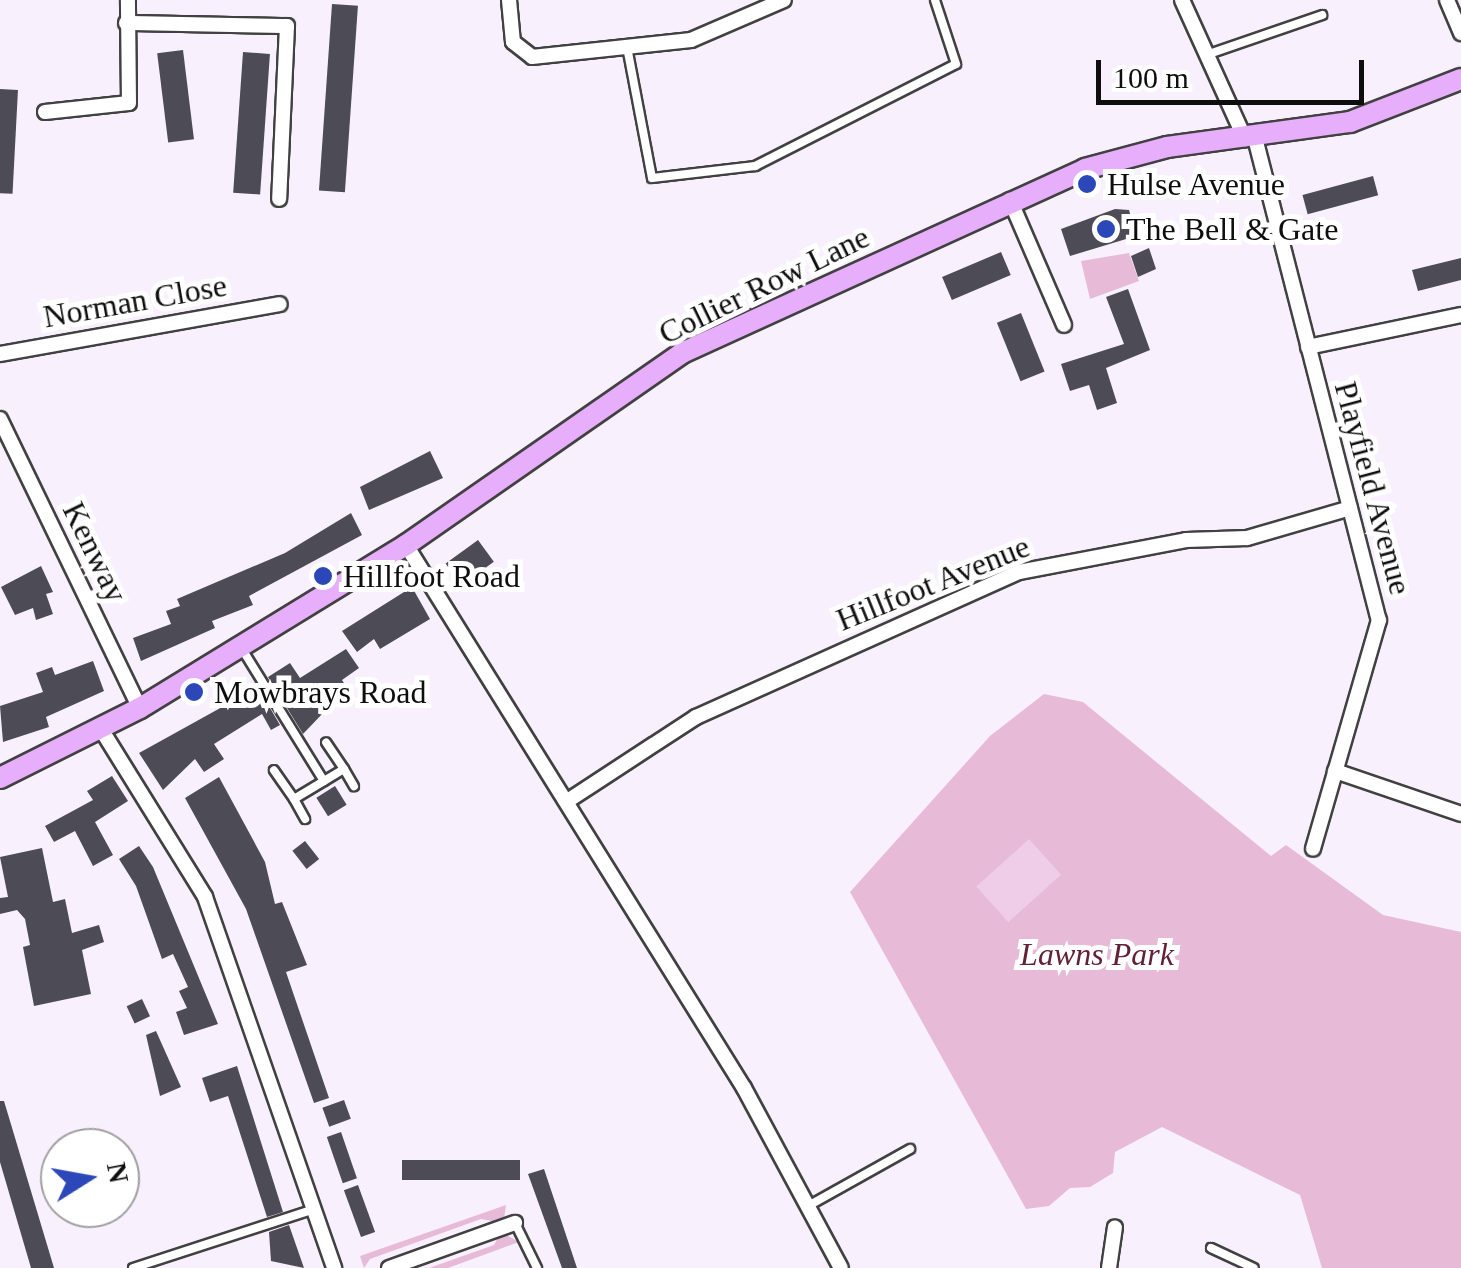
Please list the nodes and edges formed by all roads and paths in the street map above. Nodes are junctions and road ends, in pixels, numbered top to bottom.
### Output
1 (128, 0) edge
2 (509, 0) edge
3 (784, 0) edge
4 (935, 0) edge
5 (1182, 0) edge
6 (1448, 0) edge
7 (1322, 15) dead end
8 (126, 23) junction
9 (1461, 33) edge
10 (627, 47) junction
11 (1206, 55) junction
12 (1461, 79) edge
13 (44, 112) dead end
14 (1250, 138) junction
15 (279, 199) dead end
16 (1010, 200) junction
17 (280, 304) dead end
18 (1461, 314) edge
19 (1064, 325) dead end
20 (1308, 347) junction
21 (0, 354) edge
22 (0, 419) edge
23 (1350, 508) junction
24 (406, 545) junction
25 (240, 646) junction
26 (140, 708) junction
27 (102, 729) junction
28 (326, 742) dead end
29 (344, 769) junction
30 (274, 770) dead end
31 (1335, 772) junction
32 (0, 778) edge
33 (324, 781) junction
34 (354, 786) dead end
35 (294, 799) junction
36 (570, 800) junction
37 (1461, 814) edge
38 (304, 819) dead end
39 (1313, 849) dead end
40 (910, 1149) dead end
41 (808, 1206) junction
42 (312, 1210) junction
43 (515, 1223) joint
44 (1116, 1227) dead end
45 (1211, 1248) dead end
46 (1248, 1267) edge
47 (133, 1268) edge
48 (334, 1268) edge
49 (389, 1268) edge
50 (537, 1268) edge
51 (841, 1268) edge
52 (1109, 1268) edge

1 - 8 street
2 - 10 street
3 - 10 street
4 - 10 lane
5 - 11 street
6 - 9 street
7 - 11 lane
8 - 13 street
8 - 15 street
11 - 14 street
12 - 14 main road, Collier Row Lane
14 - 16 main road, Collier Row Lane
14 - 20 street, Playfield Avenue
16 - 19 street
16 - 24 main road, Collier Row Lane
17 - 21 street, Norman Close
18 - 20 street
20 - 23 street, Playfield Avenue
22 - 26 street, Kenway
23 - 31 street, Playfield Avenue
23 - 36 street, Hillfoot Avenue
24 - 25 main road, Collier Row Lane
24 - 36 street
25 - 26 main road, Collier Row Lane
25 - 33 lane
26 - 27 main road, Collier Row Lane
27 - 32 main road, Collier Row Lane
27 - 42 street
28 - 29 lane
29 - 33 lane
29 - 34 lane
30 - 35 lane
31 - 37 street
31 - 39 street, Playfield Avenue
33 - 35 lane
35 - 38 lane
36 - 41 street
40 - 41 lane
41 - 51 street
42 - 47 lane
42 - 48 street
43 - 49 street
43 - 50 lane
44 - 52 street
45 - 46 lane

